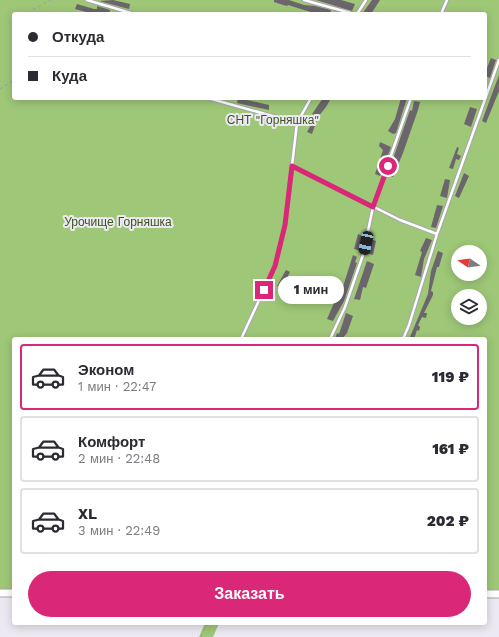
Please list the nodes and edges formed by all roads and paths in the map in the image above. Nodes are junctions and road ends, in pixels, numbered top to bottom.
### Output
1 (51, 0) edge
2 (87, 0) edge
3 (304, 0) edge
4 (366, 0) edge
5 (446, 0) edge
6 (30, 12) edge
7 (127, 12) edge
8 (347, 12) edge
9 (358, 12) edge
10 (442, 12) edge
11 (499, 60) edge
12 (12, 81) edge
13 (0, 89) edge
14 (487, 94) edge
15 (215, 100) edge
16 (310, 100) edge
17 (410, 100) edge
18 (485, 100) edge
19 (297, 123) junction
20 (292, 166) junction
21 (373, 207) junction
22 (437, 234) junction
23 (242, 337) edge
24 (331, 337) edge
25 (404, 337) edge
26 (0, 593) edge
27 (12, 593) edge
28 (487, 594) edge
29 (499, 594) edge
30 (206, 625) edge
31 (201, 637) edge

1 - 6 path
2 - 7 lane
3 - 8 lane
4 - 9 lane
5 - 10 lane
11 - 14 lane
12 - 13 path
15 - 19 lane
16 - 19 lane
17 - 21 lane
18 - 22 lane
19 - 20 lane
20 - 21 lane
20 - 23 lane
21 - 22 lane
21 - 24 lane
22 - 25 lane
26 - 27 street
28 - 29 street
30 - 31 path

